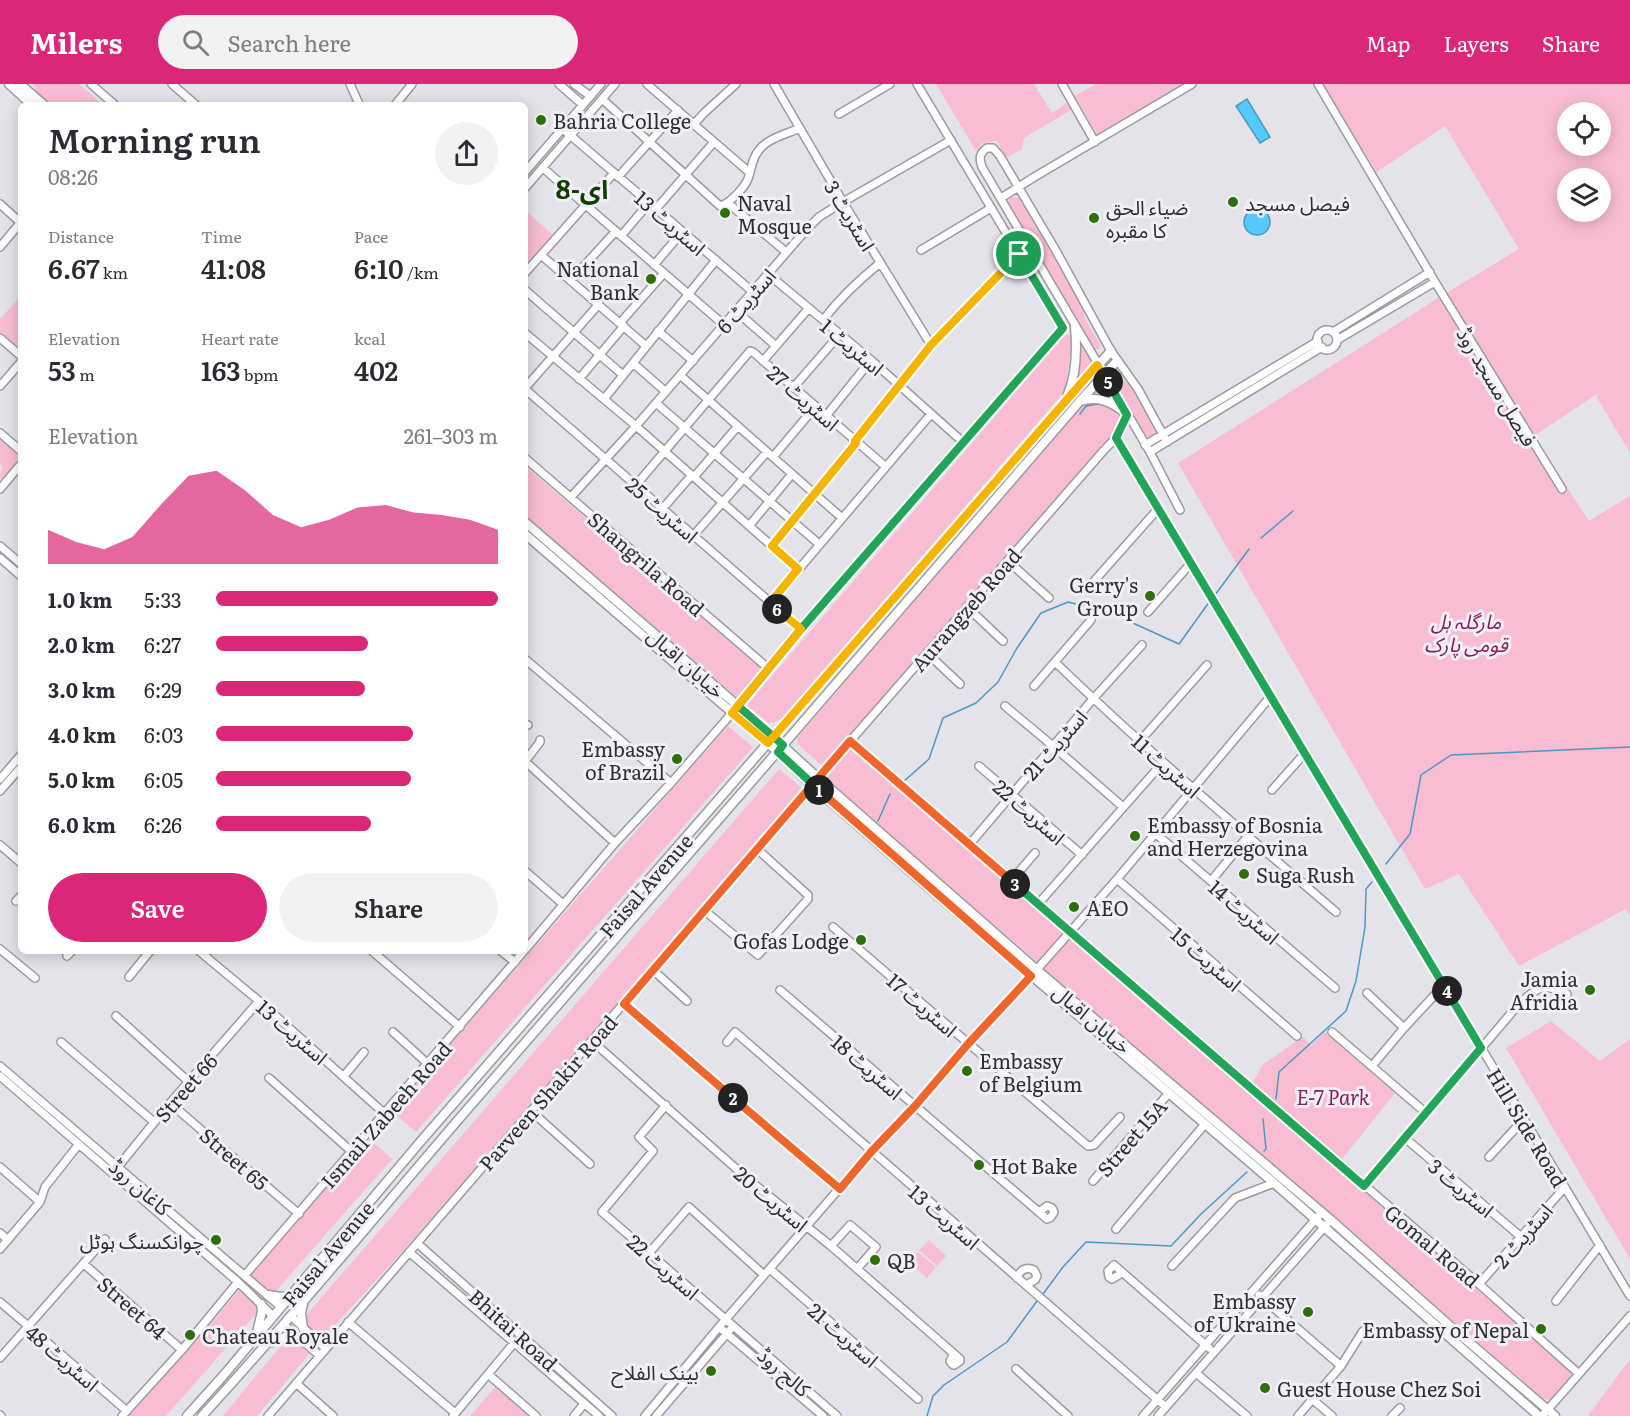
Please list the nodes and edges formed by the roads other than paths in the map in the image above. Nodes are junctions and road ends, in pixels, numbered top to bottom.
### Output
1 (9, 84) edge
2 (20, 84) edge
3 (91, 84) edge
4 (172, 84) edge
5 (350, 84) edge
6 (412, 84) edge
7 (559, 84) edge
8 (574, 84) edge
9 (601, 84) edge
10 (615, 84) edge
11 (647, 84) edge
12 (736, 84) edge
13 (774, 84) edge
14 (890, 84) edge
15 (917, 84) edge
16 (1062, 84) edge
17 (1192, 84) edge
18 (1318, 84) edge
19 (590, 96) junction
20 (602, 99) junction
21 (29, 102) edge
22 (41, 102) edge
23 (112, 102) edge
24 (193, 102) edge
25 (358, 102) edge
26 (397, 102) edge
27 (583, 105) junction
28 (678, 110) junction
29 (839, 114) dead end
30 (694, 124) junction
31 (800, 128) junction
32 (562, 129) junction
33 (570, 136) junction
34 (951, 140) junction
35 (650, 142) junction
36 (714, 142) junction
37 (1095, 142) junction
38 (543, 168) junction
39 (528, 169) edge
40 (749, 172) junction
41 (616, 175) junction
42 (686, 175) junction
43 (528, 185) edge
44 (1018, 187) junction
45 (1001, 198) junction
46 (843, 202) junction
47 (649, 203) junction
48 (728, 203) junction
49 (0, 204) edge
50 (586, 205) junction
51 (991, 208) junction
52 (656, 209) junction
53 (18, 219) edge
54 (18, 226) edge
55 (682, 232) junction
56 (618, 233) junction
57 (0, 247) edge
58 (921, 250) dead end
59 (786, 252) junction
60 (1019, 254) junction
61 (542, 255) junction
62 (716, 260) junction
63 (880, 263) junction
64 (654, 265) junction
65 (528, 270) edge
66 (1430, 272) junction
67 (664, 273) junction
68 (768, 274) junction
69 (571, 280) junction
70 (1435, 282) junction
71 (753, 292) junction
72 (528, 293) edge
73 (688, 294) junction
74 (598, 304) junction
75 (809, 308) junction
76 (736, 310) junction
77 (824, 320) junction
78 (622, 325) junction
79 (724, 325) junction
80 (1075, 326) junction
81 (658, 331) junction
82 (574, 332) junction
83 (1333, 332) junction
84 (840, 334) junction
85 (528, 336) edge
86 (0, 338) edge
87 (1337, 340) junction
88 (1320, 344) junction
89 (931, 345) junction
90 (646, 346) junction
91 (776, 346) junction
92 (1111, 351) junction
93 (18, 353) edge
94 (600, 355) junction
95 (552, 357) junction
96 (693, 360) junction
97 (871, 360) junction
98 (763, 361) junction
99 (1117, 361) junction
100 (633, 363) junction
101 (18, 365) edge
102 (1097, 365) junction
103 (1103, 374) junction
104 (623, 375) junction
105 (680, 375) junction
106 (579, 379) junction
107 (528, 385) edge
108 (900, 385) junction
109 (0, 386) edge
110 (793, 388) junction
111 (528, 392) edge
112 (666, 392) junction
113 (604, 399) junction
114 (708, 400) junction
115 (1080, 401) junction
116 (656, 403) junction
117 (1064, 403) junction
118 (815, 407) junction
119 (931, 414) junction
120 (1126, 414) junction
121 (826, 416) junction
122 (636, 426) junction
123 (738, 426) junction
124 (685, 427) junction
125 (0, 433) edge
126 (1163, 434) junction
127 (1116, 438) junction
128 (856, 442) junction
129 (1167, 442) junction
130 (964, 443) junction
131 (18, 449) edge
132 (1147, 449) junction
133 (664, 451) junction
134 (715, 453) junction
135 (770, 454) junction
136 (606, 459) junction
137 (528, 461) edge
138 (886, 467) junction
139 (18, 468) edge
140 (792, 474) junction
141 (693, 476) junction
142 (744, 478) junction
143 (636, 485) junction
144 (0, 489) edge
145 (1562, 489) dead end
146 (815, 494) junction
147 (571, 497) junction
148 (723, 501) junction
149 (770, 501) junction
150 (663, 508) junction
151 (1158, 509) junction
152 (1180, 510) dead end
153 (842, 518) junction
154 (793, 520) junction
155 (528, 525) edge
156 (749, 526) junction
157 (693, 536) junction
158 (528, 537) edge
159 (819, 544) junction
160 (0, 546) edge
161 (772, 546) junction
162 (0, 558) edge
163 (18, 561) edge
164 (1008, 561) junction
165 (1191, 563) junction
166 (798, 569) junction
167 (18, 573) edge
168 (1087, 589) dead end
169 (1049, 598) dead end
170 (770, 603) junction
171 (967, 607) junction
172 (1148, 612) dead end
173 (1091, 620) dead end
174 (801, 629) junction
175 (1003, 641) dead end
176 (1142, 645) dead end
177 (927, 653) junction
178 (528, 662) edge
179 (1055, 662) junction
180 (1207, 665) dead end
181 (768, 668) junction
182 (960, 684) dead end
183 (1034, 686) dead end
184 (1270, 696) junction
185 (1093, 699) junction
186 (738, 706) junction
187 (1005, 706) dead end
188 (732, 713) junction
189 (786, 722) junction
190 (757, 728) junction
191 (797, 729) junction
192 (770, 739) junction
193 (540, 740) dead end
194 (850, 741) junction
195 (1140, 741) junction
196 (1053, 746) junction
197 (781, 748) junction
198 (1305, 753) junction
199 (528, 757) edge
200 (18, 759) edge
201 (528, 764) edge
202 (749, 764) junction
203 (798, 765) junction
204 (979, 766) dead end
205 (1158, 768) dead end
206 (18, 770) edge
207 (759, 775) junction
208 (0, 779) edge
209 (815, 781) junction
210 (671, 783) junction
211 (1193, 788) junction
212 (1272, 790) dead end
213 (0, 791) edge
214 (1012, 794) junction
215 (1123, 807) junction
216 (1155, 833) junction
217 (1248, 836) junction
218 (615, 843) junction
219 (0, 845) edge
220 (969, 845) junction
221 (757, 849) junction
222 (1035, 853) dead end
223 (1082, 855) junction
224 (18, 860) edge
225 (528, 874) edge
226 (1117, 879) junction
227 (1011, 881) junction
228 (1211, 881) junction
229 (563, 904) junction
230 (1038, 904) junction
231 (705, 911) junction
232 (1336, 912) dead end
233 (833, 927) dead end
234 (1070, 932) junction
235 (528, 946) edge
236 (0, 949) edge
237 (148, 954) edge
238 (203, 954) edge
239 (375, 954) edge
240 (505, 954) edge
241 (521, 954) edge
242 (514, 962) junction
243 (653, 970) junction
244 (1034, 973) junction
245 (129, 977) dead end
246 (35, 978) dead end
247 (1444, 985) junction
248 (1335, 988) dead end
249 (780, 990) dead end
250 (1367, 993) dead end
251 (1567, 994) dead end
252 (259, 1001) junction
253 (687, 1001) dead end
254 (624, 1004) junction
255 (116, 1016) dead end
256 (460, 1027) junction
257 (1404, 1028) junction
258 (393, 1032) dead end
259 (1332, 1032) dead end
260 (1297, 1036) dead end
261 (592, 1041) junction
262 (61, 1042) dead end
263 (727, 1042) dead end
264 (968, 1044) junction
265 (1481, 1048) junction
266 (363, 1052) dead end
267 (428, 1064) junction
268 (0, 1066) edge
269 (1372, 1066) junction
270 (0, 1076) edge
271 (344, 1076) junction
272 (269, 1078) dead end
273 (189, 1082) junction
274 (1169, 1093) junction
275 (170, 1103) junction
276 (666, 1105) junction
277 (915, 1106) junction
278 (531, 1111) junction
279 (1426, 1113) junction
280 (385, 1114) junction
281 (1120, 1117) dead end
282 (1524, 1119) junction
283 (154, 1122) junction
284 (1205, 1124) junction
285 (434, 1126) junction
286 (446, 1134) junction
287 (1405, 1138) junction
288 (422, 1141) junction
289 (79, 1144) junction
290 (433, 1150) junction
291 (351, 1152) junction
292 (871, 1152) junction
293 (1490, 1157) dead end
294 (590, 1164) dead end
295 (0, 1167) edge
296 (118, 1167) junction
297 (112, 1173) junction
298 (1093, 1181) dead end
299 (1274, 1184) junction
300 (1364, 1186) junction
301 (1565, 1187) junction
302 (840, 1189) junction
303 (40, 1203) junction
304 (1039, 1212) dead end
305 (1322, 1212) junction
306 (299, 1214) junction
307 (1331, 1220) junction
308 (1315, 1221) junction
309 (807, 1227) junction
310 (1323, 1227) junction
311 (1116, 1229) dead end
312 (0, 1233) edge
313 (1520, 1236) junction
314 (105, 1239) dead end
315 (9, 1240) junction
316 (417, 1243) junction
317 (1600, 1245) junction
318 (831, 1246) junction
319 (0, 1250) edge
320 (409, 1252) junction
321 (649, 1252) junction
322 (84, 1264) junction
323 (1172, 1266) dead end
324 (857, 1269) junction
325 (767, 1272) junction
326 (1122, 1273) dead end
327 (245, 1275) junction
328 (1017, 1278) junction
329 (238, 1282) junction
330 (1479, 1284) junction
331 (1026, 1285) junction
332 (1254, 1292) junction
333 (1628, 1293) edge
334 (268, 1295) junction
335 (291, 1296) junction
336 (1262, 1298) junction
337 (305, 1300) junction
338 (1556, 1301) dead end
339 (0, 1302) edge
340 (261, 1304) junction
341 (281, 1307) junction
342 (273, 1316) junction
343 (1630, 1316) edge
344 (291, 1317) junction
345 (725, 1320) junction
346 (348, 1322) junction
347 (284, 1325) junction
348 (27, 1326) junction
349 (733, 1326) junction
350 (719, 1327) junction
351 (303, 1328) junction
352 (1364, 1331) dead end
353 (727, 1334) junction
354 (256, 1337) junction
355 (297, 1337) junction
356 (514, 1343) junction
357 (267, 1344) junction
358 (1206, 1345) junction
359 (325, 1348) junction
360 (182, 1350) junction
361 (1214, 1352) junction
362 (954, 1354) dead end
363 (319, 1355) junction
364 (0, 1358) edge
365 (1341, 1366) junction
366 (1016, 1369) dead end
367 (1196, 1373) junction
368 (488, 1374) junction
369 (1579, 1374) junction
370 (223, 1376) junction
371 (232, 1383) junction
372 (296, 1383) junction
373 (918, 1399) dead end
374 (1312, 1399) junction
375 (1157, 1400) junction
376 (584, 1404) junction
377 (1166, 1407) junction
378 (124, 1414) edge
379 (189, 1414) edge
380 (1546, 1414) edge
381 (454, 1415) edge
382 (178, 1416) edge
383 (202, 1416) edge
384 (268, 1416) edge
385 (333, 1416) edge
386 (536, 1416) edge
387 (574, 1416) edge
388 (599, 1416) edge
389 (612, 1416) edge
390 (645, 1416) edge
391 (656, 1416) edge
392 (823, 1416) edge
393 (837, 1416) edge
394 (1068, 1416) edge
395 (1143, 1416) edge
396 (1158, 1416) edge
397 (1247, 1416) edge
398 (1298, 1416) edge
399 (1332, 1416) edge

1 - 21 main road
2 - 22 main road
3 - 23 street
4 - 24 street
5 - 25 street
6 - 26 street
7 - 27 street
8 - 19 street
9 - 19 street
10 - 20 street
11 - 28 street
12 - 30 street
13 - 31 street, اسٹریٹ 3
14 - 29 street
15 - 34 street
16 - 37 street
17 - 37 street
18 - 66 street, فیصل مسجد روڈ
19 - 27 street
20 - 33 street
20 - 35 street
27 - 32 street
28 - 30 street
28 - 35 street
30 - 36 street
31 - 40 street
31 - 46 street, اسٹریٹ 3
32 - 33 street, اسٹریٹ 13
32 - 39 street
33 - 38 street
33 - 41 street, اسٹریٹ 13
34 - 46 street, اسٹریٹ 6
34 - 51 street
35 - 41 street
35 - 42 street
36 - 40 street
36 - 42 street
37 - 44 street
38 - 43 street
38 - 50 street
40 - 48 street
41 - 47 street, اسٹریٹ 13
41 - 50 street
42 - 48 street
42 - 52 street
44 - 45 street
44 - 45 street
44 - 92 street
45 - 80 street
46 - 59 street, اسٹریٹ 6
46 - 63 street, اسٹریٹ 3
47 - 52 street, اسٹریٹ 13
47 - 56 street
48 - 59 street
49 - 53 street
50 - 56 street
50 - 61 street
51 - 58 street
51 - 60 street
52 - 55 street, اسٹریٹ 13
54 - 57 street
55 - 62 street, اسٹریٹ 13
55 - 64 street
56 - 64 street
56 - 69 street
59 - 68 street, اسٹریٹ 6
60 - 89 street
60 - 130 street, Ismail Zabeeh Road
61 - 65 street
61 - 69 street
62 - 71 street, اسٹریٹ 13
62 - 73 street
63 - 77 street
63 - 89 street, اسٹریٹ 3
64 - 67 street
66 - 70 street, فیصل مسجد روڈ
66 - 83 street
67 - 73 street
67 - 78 street
68 - 71 street, اسٹریٹ 6
68 - 75 street, اسٹریٹ 1
69 - 74 street
70 - 87 street
70 - 145 street, فیصل مسجد روڈ
71 - 76 street, اسٹریٹ 6
72 - 82 street
73 - 79 street
73 - 81 street
74 - 78 street
74 - 82 street
75 - 77 street, اسٹریٹ 1
75 - 91 street
76 - 79 street, اسٹریٹ 6
76 - 91 street
77 - 84 street, اسٹریٹ 1
78 - 90 street
78 - 94 street
79 - 96 street, اسٹریٹ 6
80 - 102 street
80 - 117 main road
81 - 90 street
81 - 96 street
82 - 94 street
82 - 95 street
83 - 87 street
83 - 88 street
84 - 97 street, اسٹریٹ 1
84 - 110 street
85 - 95 street
86 - 93 street
87 - 88 street
88 - 126 street
88 - 129 street
89 - 108 street
90 - 100 street
91 - 98 street
92 - 99 street
92 - 102 main road, Faisal Avenue
94 - 104 street
94 - 106 street
95 - 106 street
95 - 107 street
96 - 105 street, اسٹریٹ 6
97 - 108 street, اسٹریٹ 1
97 - 121 street
98 - 110 street, اسٹریٹ 27
98 - 114 street, اسٹریٹ 27
99 - 103 main road, Faisal Avenue
99 - 126 street
100 - 104 street
100 - 112 street
101 - 109 street
102 - 103 street
102 - 117 main road, Faisal Avenue
103 - 115 main road, Faisal Avenue
103 - 120 street
104 - 113 street
105 - 112 street, اسٹریٹ 6
105 - 114 street
106 - 113 street
108 - 119 street, اسٹریٹ 1
108 - 128 street
110 - 118 street, اسٹریٹ 27
111 - 136 street, اسٹریٹ 25
112 - 116 street, اسٹریٹ 6
113 - 122 street
114 - 123 street
114 - 124 street
115 - 120 main road
115 - 191 main road, Faisal Avenue
116 - 122 street, اسٹریٹ 6
116 - 124 street
117 - 189 main road, Faisal Avenue
118 - 121 street, اسٹریٹ 27
118 - 135 street
119 - 130 street, اسٹریٹ 1
119 - 138 street
120 - 127 street, Aurangzeb Road
120 - 132 street
121 - 128 street, اسٹریٹ 27
122 - 133 street
122 - 136 street, اسٹریٹ 6
123 - 134 street
123 - 135 street
124 - 133 street
124 - 134 street
125 - 131 street
126 - 129 street
126 - 132 street
127 - 151 street, Hill Side Road
127 - 164 street, Aurangzeb Road
128 - 138 street, اسٹریٹ 27
128 - 146 street
129 - 132 street
130 - 174 street, Ismail Zabeeh Road
132 - 152 street
133 - 141 street
133 - 143 street
134 - 141 street
134 - 142 street
135 - 140 street
135 - 142 street
136 - 143 street, اسٹریٹ 25
136 - 147 street, اسٹریٹ 6
137 - 147 street, Shangrila Road
138 - 153 street
139 - 144 street
140 - 146 street
140 - 149 street
141 - 148 street
141 - 150 street
142 - 148 street
142 - 149 street
143 - 150 street, اسٹریٹ 25
146 - 153 street
146 - 154 street
147 - 181 street, Shangrila Road
148 - 156 street
148 - 157 street
149 - 154 street
149 - 156 street
150 - 157 street, اسٹریٹ 25
151 - 165 street, Hill Side Road
151 - 168 street
153 - 159 street
154 - 159 street
154 - 161 street
155 - 186 main road, خیابان اقبال
156 - 161 street
157 - 170 street, اسٹریٹ 25
158 - 188 main road, خیابان اقبال
159 - 166 street
160 - 163 street
161 - 166 street
162 - 167 street
164 - 169 street
164 - 171 street, Aurangzeb Road
165 - 172 street
165 - 184 street, Hill Side Road
166 - 170 street
170 - 174 street, اسٹریٹ 25
171 - 175 street
171 - 177 street, Aurangzeb Road
173 - 179 street
174 - 181 street, Ismail Zabeeh Road
176 - 185 street, اسٹریٹ 21
177 - 182 street
177 - 194 street, Aurangzeb Road
178 - 210 street
179 - 183 street
179 - 185 street, اسٹریٹ 11
180 - 195 street
181 - 186 street, Ismail Zabeeh Road
184 - 198 street, Hill Side Road
184 - 211 street
185 - 195 street, اسٹریٹ 11
185 - 196 street, اسٹریٹ 21
186 - 188 street, Ismail Zabeeh Road
186 - 190 main road, خیابان اقبال
187 - 196 street
188 - 190 main road, خیابان اقبال
188 - 210 street, Ismail Zabeeh Road
189 - 190 main road
189 - 192 main road, Faisal Avenue
190 - 192 main road, خیابان اقبال
190 - 202 main road
191 - 197 main road, Faisal Avenue
191 - 203 main road
192 - 197 main road, خیابان اقبال
192 - 202 main road, Faisal Avenue
193 - 199 street
194 - 209 street, Aurangzeb Road
194 - 220 street, Gomal Road
195 - 211 street, اسٹریٹ 11
196 - 214 street, اسٹریٹ 21
196 - 215 street
197 - 203 main road, خیابان اقبال
197 - 207 main road, Faisal Avenue
198 - 212 street
198 - 247 street, Hill Side Road
200 - 208 street
201 - 218 street
202 - 285 main road, Faisal Avenue
203 - 207 main road
203 - 209 main road, خیابان اقبال
204 - 214 street, اسٹریٹ 22
205 - 215 street
206 - 213 street
207 - 286 main road, Faisal Avenue
209 - 221 street, Parveen Shakir Road
209 - 244 main road, خیابان اقبال
210 - 218 street, Ismail Zabeeh Road
211 - 216 street
211 - 217 street, اسٹریٹ 11
214 - 220 street, اسٹریٹ 21
214 - 223 street, اسٹریٹ 22
215 - 223 street
216 - 226 street
216 - 228 street, اسٹریٹ 14
217 - 228 street
217 - 232 street, اسٹریٹ 11
218 - 229 street, Ismail Zabeeh Road
219 - 224 street
220 - 227 street, Gomal Road
221 - 231 street, Parveen Shakir Road
221 - 231 street
222 - 227 street
223 - 230 street
225 - 229 street
226 - 234 street
226 - 260 street, اسٹریٹ 15
227 - 230 street, Gomal Road
228 - 248 street, اسٹریٹ 14
229 - 235 street, Ismail Zabeeh Road
230 - 234 street, Gomal Road
231 - 243 street, Parveen Shakir Road
233 - 264 street, اسٹریٹ 17
234 - 244 street
234 - 300 street, Gomal Road
236 - 246 street
237 - 245 street
238 - 252 street, اسٹریٹ 13
239 - 256 street
240 - 242 street
241 - 242 street, Ismail Zabeeh Road
242 - 256 street, Ismail Zabeeh Road
243 - 253 street
243 - 254 street, Parveen Shakir Road
244 - 264 street
244 - 274 main road, خیابان اقبال
244 - 305 main road, خیابان اقبال
247 - 257 street
247 - 265 street, Hill Side Road
249 - 277 street, اسٹریٹ 18
250 - 257 street
251 - 265 street
252 - 271 street, اسٹریٹ 13
252 - 273 street, Street 66
254 - 261 street, Parveen Shakir Road
254 - 302 street
255 - 273 street
256 - 267 street, Ismail Zabeeh Road
257 - 269 street
258 - 267 street
259 - 269 street
261 - 276 street, اسٹریٹ 20
261 - 278 street, Parveen Shakir Road
262 - 283 street
263 - 292 street, اسٹریٹ 13
264 - 277 street
264 - 281 street, اسٹریٹ 17
265 - 279 street
265 - 282 street, Hill Side Road
266 - 271 street
267 - 280 street, Ismail Zabeeh Road
268 - 296 street, کاغان روڈ
269 - 279 street
270 - 289 street, کاغان روڈ
271 - 280 street, اسٹریٹ 13
272 - 291 street
273 - 275 street, Street 66
274 - 284 main road, خیابان اقبال
274 - 298 street, Street 15A
275 - 283 street, Street 66
275 - 306 street, Street 65
276 - 309 street, اسٹریٹ 20
276 - 321 street, اسٹریٹ 22
277 - 292 street
277 - 304 street, اسٹریٹ 18
278 - 294 street
278 - 316 street, Parveen Shakir Road
279 - 287 street
280 - 291 street, Ismail Zabeeh Road
282 - 293 street
282 - 301 street, Hill Side Road
283 - 296 street, Street 66
284 - 299 main road, خیابان اقبال
284 - 311 street
285 - 286 main road
285 - 288 main road, Faisal Avenue
286 - 290 main road, Faisal Avenue
287 - 300 street
287 - 313 street, اسٹریٹ 3
288 - 290 main road
288 - 335 main road, Faisal Avenue
289 - 297 street, کاغان روڈ
289 - 303 street
290 - 337 main road, Faisal Avenue
291 - 306 street, Ismail Zabeeh Road
292 - 302 street
292 - 328 street, اسٹریٹ 13
295 - 303 street
296 - 297 street, Street 66
296 - 327 street, کاغان روڈ
297 - 329 street, کاغان روڈ
299 - 308 main road, خیابان اقبال
299 - 323 street
300 - 330 street, Gomal Road
301 - 313 street, اسٹریٹ 2
301 - 317 street, Hill Side Road
302 - 309 street
303 - 315 street
305 - 307 main road, خیابان اقبال
305 - 308 street
306 - 327 street, Ismail Zabeeh Road
307 - 310 street
307 - 380 main road, خیابان اقبال
308 - 310 main road, خیابان اقبال
308 - 332 street
309 - 318 street, اسٹریٹ 20
309 - 325 street
310 - 336 street
310 - 380 main road, خیابان اقبال
312 - 315 street
313 - 330 street, اسٹریٹ 2
314 - 322 street
315 - 319 street
316 - 320 street, Parveen Shakir Road
316 - 389 street, Bhitai Road
317 - 333 street, Hill Side Road
317 - 338 street
318 - 324 street, اسٹریٹ 20
318 - 324 street
320 - 346 street, Parveen Shakir Road
320 - 356 street, Bhitai Road
321 - 325 street, اسٹریٹ 21
321 - 345 street, اسٹریٹ 22
322 - 348 street
322 - 360 street, Street 64
324 - 362 street, اسٹریٹ 20
325 - 345 street
325 - 373 street, اسٹریٹ 21
326 - 358 street
327 - 334 street, کاغان روڈ
328 - 331 street, اسٹریٹ 13
328 - 331 street
329 - 340 street, کاغان روڈ
329 - 360 street
330 - 369 street, Gomal Road
331 - 375 street, اسٹریٹ 13
332 - 336 street
332 - 358 street
334 - 335 main road
334 - 341 street, کاغان روڈ
335 - 341 main road, Faisal Avenue
336 - 361 street
336 - 365 street
337 - 344 main road, Faisal Avenue
337 - 351 main road
339 - 348 street, اسٹریٹ 48
340 - 342 street, کاغان روڈ
340 - 354 main road
341 - 342 main road, Faisal Avenue
342 - 354 main road, Faisal Avenue
343 - 369 street
344 - 347 main road, Faisal Avenue
344 - 351 street
345 - 349 street, کالج روڈ
345 - 350 street
346 - 359 street, Parveen Shakir Road
346 - 381 street
347 - 355 street
347 - 357 main road, Faisal Avenue
348 - 364 street
348 - 378 street, اسٹریٹ 48
349 - 353 street
349 - 393 street, کالج روڈ
350 - 353 street, کالج روڈ
350 - 390 street
351 - 359 street
352 - 365 street
353 - 391 street
353 - 392 street, کالج روڈ
354 - 370 main road, Faisal Avenue
355 - 357 main road
355 - 363 street
356 - 368 street
356 - 376 street, Bhitai Road
357 - 371 main road, Faisal Avenue
358 - 361 street
358 - 375 street
359 - 363 street, Parveen Shakir Road
360 - 378 street
361 - 367 street
363 - 372 street, Parveen Shakir Road
365 - 374 street
366 - 394 street
367 - 377 street
367 - 397 street
368 - 381 street
368 - 386 street
369 - 380 street
370 - 371 main road
370 - 379 main road, Faisal Avenue
371 - 383 main road, Faisal Avenue
372 - 384 street, Parveen Shakir Road
372 - 385 street
374 - 398 street
374 - 399 street
375 - 377 street, اسٹریٹ 13
375 - 395 street
376 - 387 street
376 - 388 street, Bhitai Road
377 - 396 street
379 - 382 main road, Faisal Avenue

